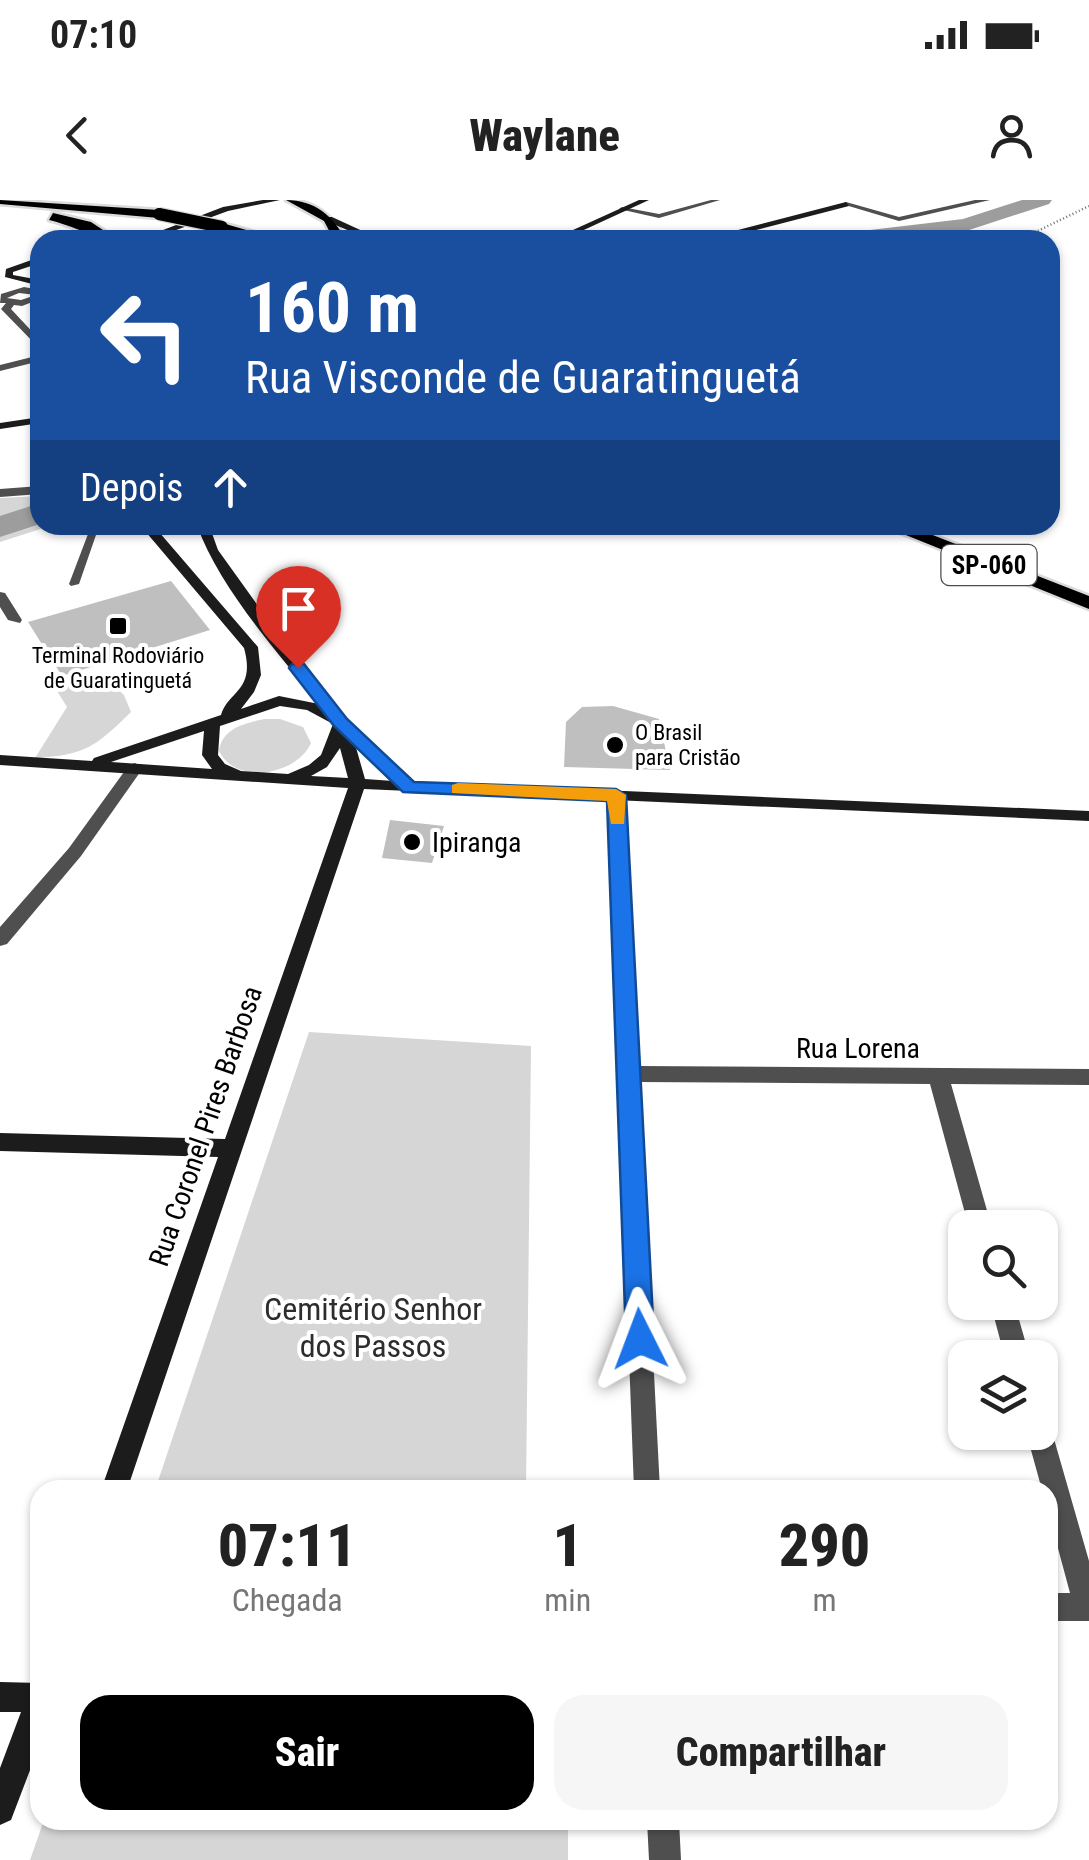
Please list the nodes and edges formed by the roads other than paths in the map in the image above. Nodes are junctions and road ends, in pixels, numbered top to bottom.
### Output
1 (218, 200) edge
2 (276, 200) edge
3 (292, 200) edge
4 (645, 200) edge
5 (717, 200) edge
6 (835, 200) edge
7 (876, 200) edge
8 (986, 200) edge
9 (846, 204) junction
10 (0, 205) edge
11 (252, 205) junction
12 (860, 208) junction
13 (622, 209) junction
14 (154, 216) junction
15 (329, 218) junction
16 (98, 230) edge
17 (148, 230) edge
18 (168, 230) edge
19 (204, 230) edge
20 (235, 230) edge
21 (335, 230) edge
22 (356, 230) edge
23 (577, 230) edge
24 (747, 230) edge
25 (30, 264) edge
26 (30, 287) edge
27 (30, 291) edge
28 (30, 335) edge
29 (30, 360) edge
30 (0, 368) edge
31 (30, 422) edge
32 (0, 426) edge
33 (30, 490) edge
34 (0, 492) edge
35 (92, 535) edge
36 (155, 535) edge
37 (207, 535) edge
38 (916, 535) edge
39 (959, 535) edge
40 (74, 584) dead end
41 (1089, 585) edge
42 (0, 596) edge
43 (1089, 603) edge
44 (15, 620) dead end
45 (213, 722) junction
46 (340, 722) junction
47 (0, 760) edge
48 (88, 764) junction
49 (135, 768) junction
50 (244, 774) junction
51 (274, 776) junction
52 (358, 784) junction
53 (409, 788) junction
54 (616, 795) junction
55 (1089, 816) edge
56 (0, 939) edge
57 (627, 1074) junction
58 (938, 1076) junction
59 (1089, 1077) edge
60 (0, 1142) edge
61 (232, 1148) junction
62 (976, 1210) edge
63 (1043, 1450) edge
64 (117, 1480) edge
65 (647, 1480) edge
66 (1052, 1480) edge
67 (1058, 1502) edge
68 (1058, 1606) edge
69 (1088, 1607) edge
70 (0, 1697) edge
71 (30, 1699) edge
72 (30, 1727) edge
73 (0, 1809) edge
74 (662, 1830) edge
75 (664, 1860) edge

1 - 11 main road
1 - 17 main road
2 - 11 main road
3 - 15 highway
4 - 13 main road
5 - 13 lane
6 - 9 main road
7 - 12 street
8 - 12 street
9 - 12 street
9 - 24 main road
10 - 14 highway
10 - 16 highway
11 - 18 main road
13 - 23 main road
14 - 19 highway, bridge
14 - 20 highway, bridge
15 - 21 highway
15 - 22 main road
25 - 26 main road
27 - 28 street
29 - 30 street
31 - 32 main road
33 - 34 street
35 - 40 lane
36 - 45 main road
37 - 46 main road
38 - 43 highway, SP-060
39 - 41 highway, SP-060
42 - 44 street
45 - 46 main road
45 - 48 main road
45 - 50 main road
46 - 51 main road
46 - 52 main road
46 - 53 main road
47 - 48 main road
48 - 49 main road
49 - 50 main road
49 - 56 street
50 - 51 main road
51 - 52 main road
52 - 53 main road
52 - 61 main road, Rua Coronel Pires Barbosa
53 - 54 main road
54 - 55 main road
54 - 57 street
57 - 58 street, Rua Lorena
57 - 65 street
58 - 59 street, Rua Lorena
58 - 62 street
60 - 61 main road
61 - 64 main road, Rua Coronel Pires Barbosa
63 - 66 street
67 - 69 street
68 - 69 street
70 - 71 main road
72 - 73 main road
74 - 75 street

